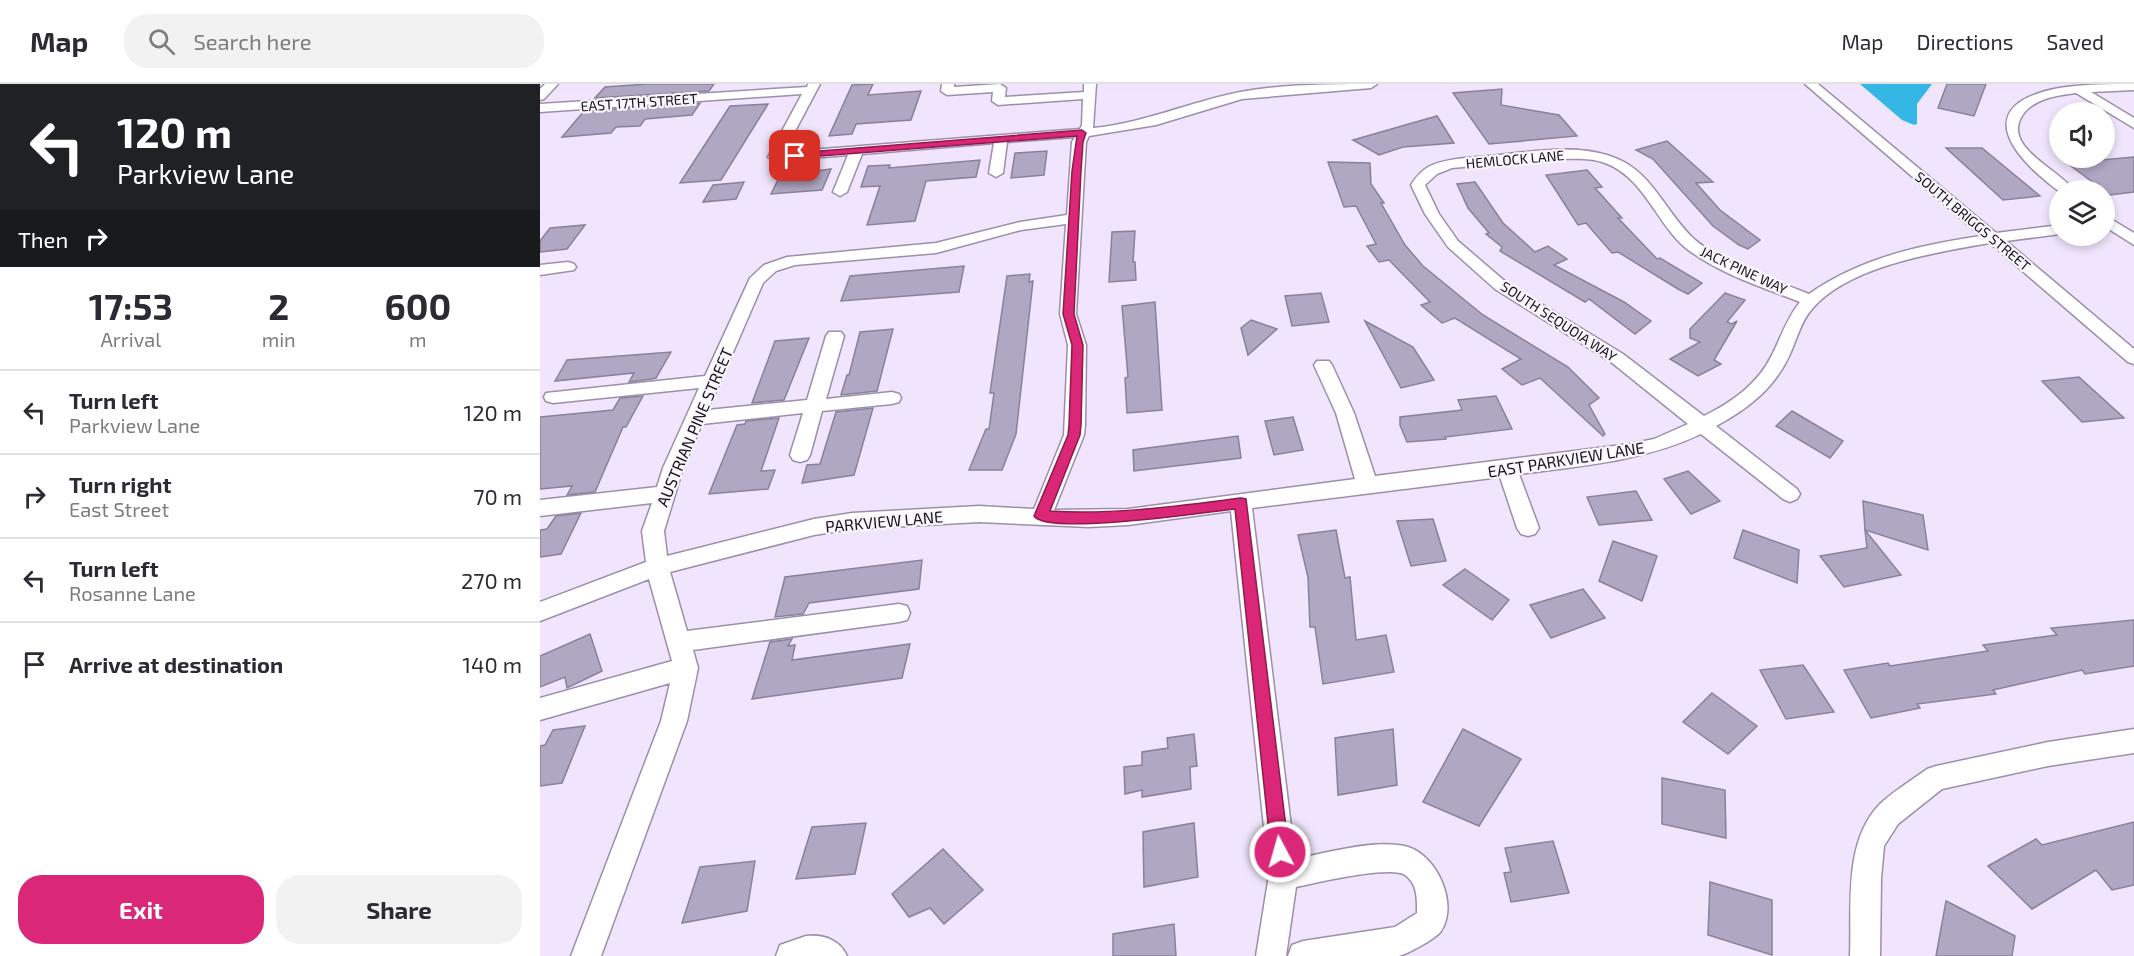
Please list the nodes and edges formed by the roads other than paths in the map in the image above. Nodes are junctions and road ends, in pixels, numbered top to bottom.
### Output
1 (552, 84) edge
2 (1371, 84) edge
3 (1811, 84) edge
4 (2134, 86) edge
5 (812, 87) edge
6 (1274, 87) edge
7 (947, 88) edge
8 (1090, 89) edge
9 (2079, 90) junction
10 (540, 96) edge
11 (942, 105) dead end
12 (540, 108) edge
13 (2134, 124) edge
14 (1082, 133) junction
15 (1001, 140) junction
16 (856, 151) junction
17 (1608, 159) joint
18 (996, 173) dead end
19 (1424, 175) joint
20 (2054, 180) edge
21 (840, 192) dead end
22 (1074, 219) junction
23 (2134, 219) edge
24 (2115, 220) edge
25 (2115, 227) edge
26 (2049, 230) edge
27 (1994, 238) junction
28 (2134, 240) edge
29 (568, 267) dead end
30 (540, 270) edge
31 (1810, 300) junction
32 (835, 336) dead end
33 (2134, 358) edge
34 (1323, 365) dead end
35 (713, 381) junction
36 (553, 397) dead end
37 (892, 398) dead end
38 (815, 406) junction
39 (696, 418) junction
40 (1701, 425) junction
41 (800, 455) dead end
42 (1508, 470) junction
43 (1367, 484) junction
44 (664, 494) junction
45 (1790, 494) dead end
46 (1241, 503) junction
47 (540, 508) edge
48 (1041, 516) junction
49 (1528, 528) dead end
50 (657, 567) junction
51 (540, 612) edge
52 (899, 613) dead end
53 (679, 642) junction
54 (686, 668) junction
55 (540, 709) edge
56 (2134, 741) edge
57 (1283, 875) junction
58 (586, 956) edge
59 (791, 956) edge
60 (832, 956) edge
61 (1271, 956) edge
62 (1303, 956) edge
63 (1865, 956) edge

1 - 10 street
2 - 6 street
3 - 27 street, SOUTH BRIGGS STREET
4 - 9 street
5 - 12 street, EAST 17TH STREET
5 - 16 street
6 - 14 street
7 - 8 street
7 - 11 street
8 - 14 street
9 - 13 street
9 - 20 street
14 - 15 street
14 - 22 street
15 - 16 street
15 - 18 street
16 - 21 street
17 - 19 street, HEMLOCK LANE
17 - 31 street, JACK PINE WAY
19 - 40 street, SOUTH SEQUOIA WAY
22 - 35 street, AUSTRIAN PINE STREET
22 - 48 street
23 - 24 street
25 - 28 street
26 - 27 street, EAST PARKVIEW LANE
27 - 31 street, EAST PARKVIEW LANE
27 - 33 street, SOUTH BRIGGS STREET
29 - 30 street
31 - 40 street, EAST PARKVIEW LANE
32 - 38 street
34 - 43 street
35 - 36 street
35 - 39 street, AUSTRIAN PINE STREET
37 - 38 street
38 - 39 street
38 - 41 street
39 - 44 street, AUSTRIAN PINE STREET
40 - 42 street, EAST PARKVIEW LANE
40 - 45 street
42 - 43 street, EAST PARKVIEW LANE
42 - 49 street
43 - 46 street, EAST PARKVIEW LANE
44 - 47 street
44 - 50 street, AUSTRIAN PINE STREET
46 - 48 street, PARKVIEW LANE
46 - 57 street
48 - 50 street, PARKVIEW LANE
50 - 51 street, PARKVIEW LANE
50 - 53 street, AUSTRIAN PINE STREET
52 - 53 street
53 - 54 street, AUSTRIAN PINE STREET
54 - 55 street
54 - 58 street, AUSTRIAN PINE STREET
56 - 63 street
57 - 61 street
57 - 62 street
59 - 60 street

